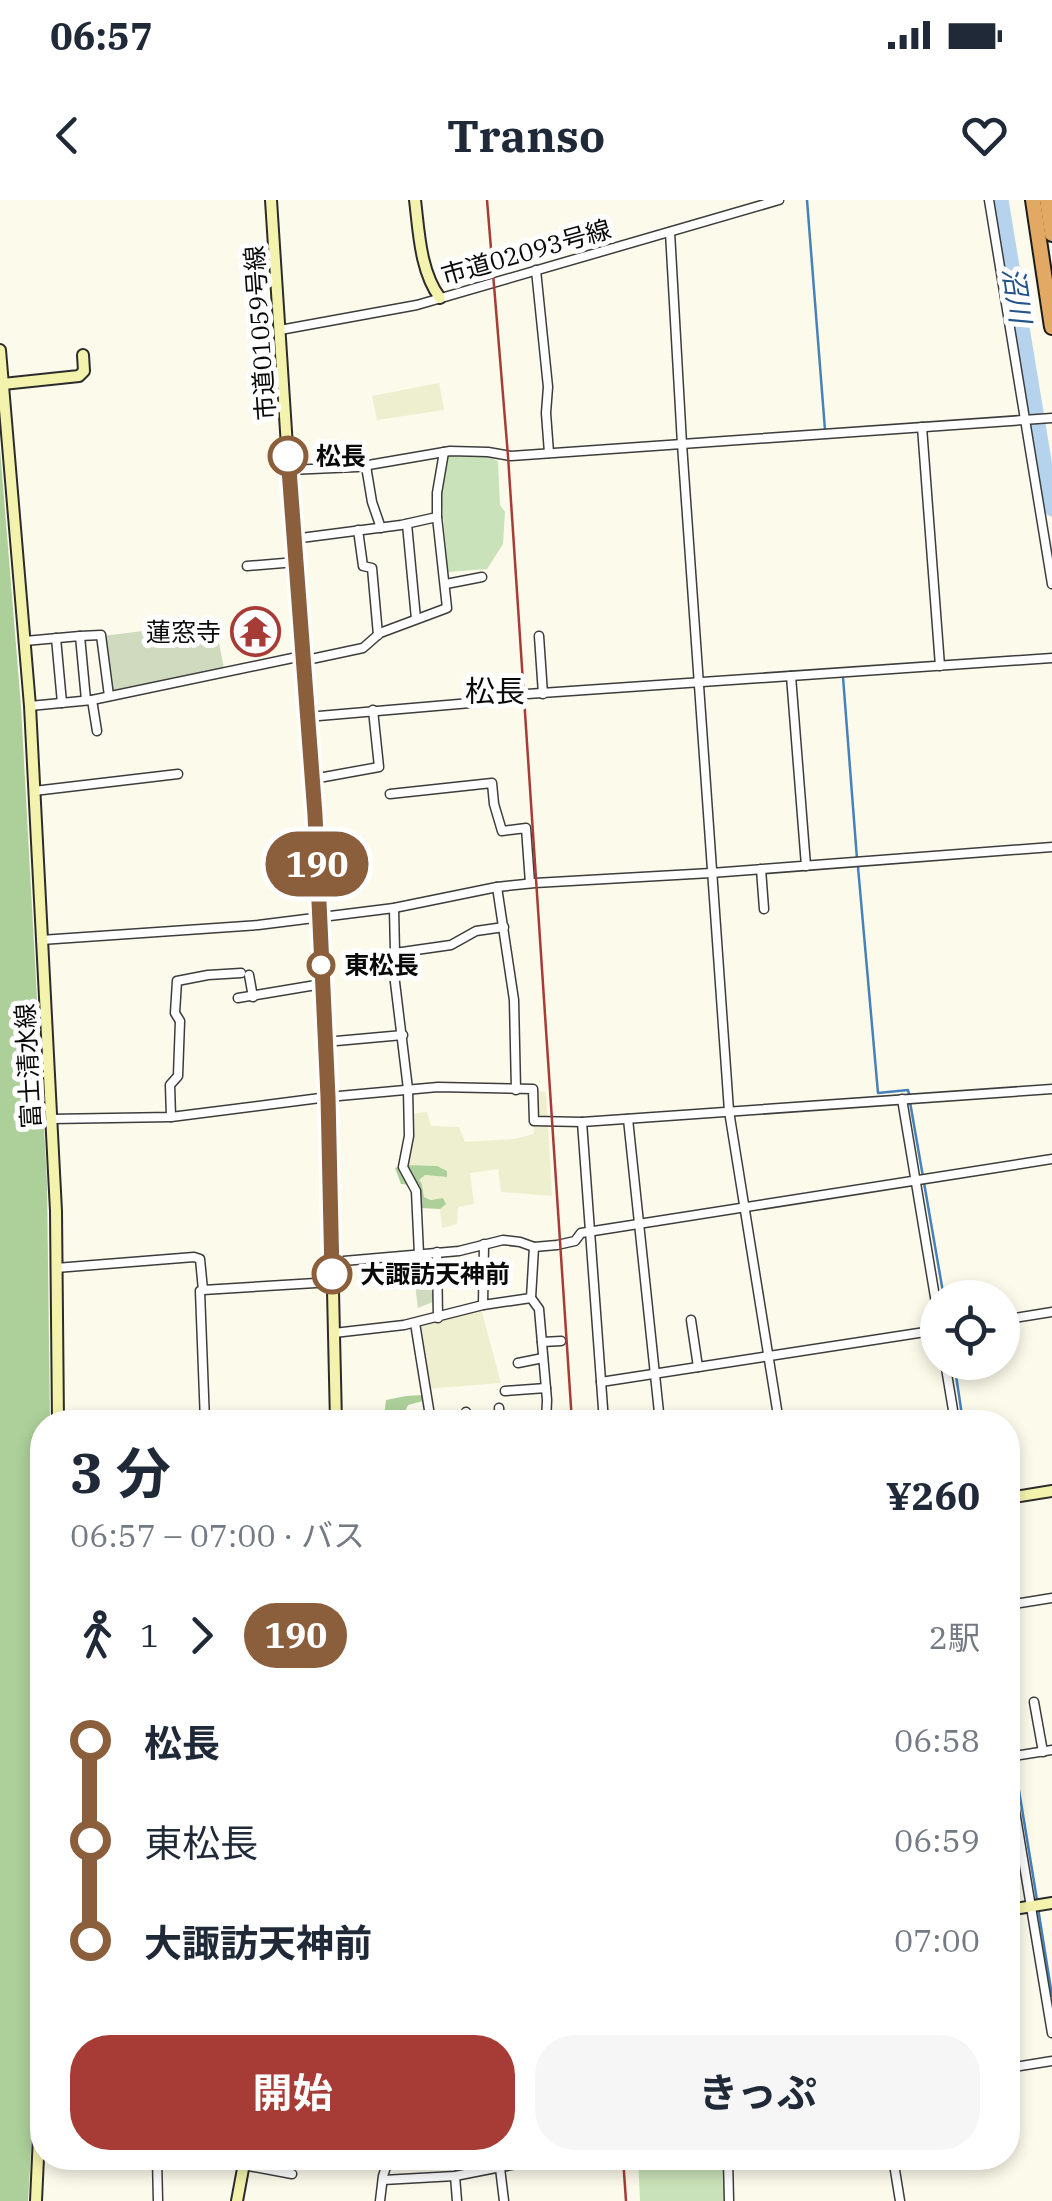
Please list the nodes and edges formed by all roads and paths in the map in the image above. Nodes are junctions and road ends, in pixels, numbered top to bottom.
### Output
1 (271, 200) edge
2 (416, 200) edge
3 (779, 200) edge
4 (989, 200) edge
5 (1033, 200) edge
6 (1047, 200) edge
7 (761, 203) edge
8 (670, 232) junction
9 (1052, 234) edge
10 (536, 270) junction
11 (435, 300) junction
12 (1052, 327) edge
13 (280, 330) junction
14 (0, 350) edge
15 (83, 355) dead end
16 (3, 384) junction
17 (1050, 418) edge
18 (1027, 421) junction
19 (922, 427) junction
20 (682, 444) junction
21 (444, 452) junction
22 (549, 453) junction
23 (366, 466) junction
24 (289, 470) junction
25 (437, 518) junction
26 (407, 524) junction
27 (381, 528) junction
28 (358, 530) junction
29 (293, 539) junction
30 (296, 562) junction
31 (247, 566) dead end
32 (482, 577) dead end
33 (446, 584) junction
34 (1052, 584) edge
35 (416, 619) junction
36 (378, 635) junction
37 (80, 636) junction
38 (539, 636) dead end
39 (56, 638) junction
40 (25, 640) junction
41 (302, 658) junction
42 (1052, 658) edge
43 (940, 666) junction
44 (791, 676) junction
45 (698, 682) junction
46 (544, 694) junction
47 (109, 696) junction
48 (89, 700) junction
49 (62, 703) junction
50 (30, 706) junction
51 (373, 710) junction
52 (307, 717) junction
53 (97, 731) dead end
54 (178, 774) dead end
55 (312, 778) junction
56 (34, 792) junction
57 (390, 794) dead end
58 (1052, 847) edge
59 (806, 866) junction
60 (761, 870) junction
61 (710, 874) junction
62 (530, 884) junction
63 (498, 886) junction
64 (394, 908) junction
65 (764, 910) dead end
66 (319, 917) junction
67 (504, 927) junction
68 (41, 940) junction
69 (395, 953) junction
70 (322, 984) junction
71 (253, 997) junction
72 (238, 998) dead end
73 (403, 1034) junction
74 (325, 1042) junction
75 (408, 1089) junction
76 (1052, 1089) edge
77 (516, 1090) junction
78 (328, 1097) junction
79 (902, 1099) junction
80 (729, 1112) junction
81 (170, 1117) junction
82 (51, 1119) junction
83 (628, 1119) junction
84 (582, 1122) junction
85 (1052, 1160) edge
86 (915, 1181) junction
87 (745, 1209) junction
88 (639, 1224) junction
89 (589, 1232) junction
90 (484, 1244) junction
91 (534, 1247) junction
92 (437, 1252) junction
93 (419, 1254) junction
94 (332, 1262) junction
95 (56, 1268) junction
96 (932, 1280) edge
97 (332, 1282) junction
98 (203, 1290) junction
99 (531, 1298) junction
100 (483, 1305) junction
101 (1052, 1312) edge
102 (1020, 1317) edge
103 (438, 1318) junction
104 (691, 1320) dead end
105 (415, 1323) junction
106 (334, 1333) junction
107 (920, 1333) edge
108 (561, 1341) dead end
109 (542, 1342) junction
110 (768, 1354) junction
111 (543, 1358) junction
112 (518, 1363) dead end
113 (698, 1367) junction
114 (654, 1375) junction
115 (949, 1380) edge
116 (601, 1382) junction
117 (546, 1388) junction
118 (505, 1392) dead end
119 (58, 1410) edge
120 (204, 1410) edge
121 (336, 1410) edge
122 (429, 1410) edge
123 (546, 1410) edge
124 (603, 1410) edge
125 (658, 1410) edge
126 (777, 1410) edge
127 (953, 1410) edge
128 (1052, 1491) edge
129 (1020, 1496) edge
130 (1052, 1598) edge
131 (1020, 1604) edge
132 (1034, 1702) dead end
133 (1047, 1751) edge
134 (1020, 1755) edge
135 (1020, 1837) edge
136 (1052, 1903) edge
137 (1032, 1906) junction
138 (1020, 1908) edge
139 (1052, 2033) edge
140 (1052, 2061) edge
141 (1020, 2066) edge
142 (37, 2170) edge
143 (157, 2170) edge
144 (242, 2170) edge
145 (277, 2170) edge
146 (386, 2170) edge
147 (489, 2170) edge
148 (500, 2170) edge
149 (729, 2170) edge
150 (895, 2170) edge
151 (292, 2174) dead end
152 (455, 2176) junction
153 (383, 2180) junction
154 (36, 2201) edge
155 (158, 2201) edge
156 (237, 2201) edge
157 (380, 2201) edge
158 (457, 2201) edge
159 (504, 2201) edge
160 (730, 2201) edge
161 (900, 2201) edge

1 - 13 street, 市道01059号線
2 - 11 street
3 - 7 street, 市道02093号線
4 - 18 street
5 - 12 highway
6 - 9 highway
7 - 8 street, 市道02093号線
8 - 10 street, 市道02093号線
8 - 20 street
10 - 11 street, 市道02093号線
10 - 22 street
11 - 13 street, 市道02093号線
13 - 24 street, 市道01059号線
14 - 16 street, 富士清水線
15 - 16 street
16 - 40 street, 富士清水線
17 - 18 street
18 - 19 street
18 - 34 street
19 - 20 street
19 - 43 street
20 - 22 street
20 - 45 street
21 - 22 street
21 - 23 street
21 - 25 street
23 - 24 street
23 - 27 street
24 - 29 street, 市道01059号線
25 - 26 street
25 - 33 street
26 - 27 street
26 - 35 street
27 - 28 street
28 - 29 street
28 - 36 street
29 - 30 street, 市道01059号線
30 - 31 street
30 - 41 street, 市道01059号線
32 - 33 street
33 - 35 street
35 - 36 street
36 - 41 street
37 - 39 street
37 - 47 street
37 - 48 street
38 - 46 street
39 - 40 street
39 - 49 street
40 - 50 street, 富士清水線
41 - 47 street
41 - 52 street, 市道01059号線
42 - 43 street
43 - 44 street
44 - 45 street
44 - 59 street
45 - 46 street
45 - 61 street
46 - 51 street
47 - 48 street
48 - 49 street
48 - 53 street
49 - 50 street
50 - 56 street, 富士清水線
51 - 52 street
51 - 55 street
52 - 55 street, 市道01059号線
54 - 56 street
55 - 66 street, 市道01059号線
56 - 68 street, 富士清水線
57 - 62 street
58 - 59 street
59 - 60 street
60 - 61 street
60 - 65 street
61 - 62 street
61 - 80 street
62 - 63 street
63 - 64 street
63 - 67 street
64 - 66 street
64 - 69 street
66 - 68 street
66 - 70 street, 市道01059号線
67 - 69 street
67 - 77 street
68 - 82 street, 富士清水線
69 - 73 street
70 - 71 street
70 - 74 street, 市道01059号線
71 - 72 street
71 - 81 street
73 - 74 street
73 - 75 street
74 - 78 street, 市道01059号線
75 - 77 street
75 - 78 street
75 - 93 street
76 - 79 street
77 - 84 street
78 - 81 street
78 - 94 street, 市道01059号線
79 - 80 street
79 - 86 street
80 - 83 street
80 - 87 street
81 - 82 street
82 - 95 street, 富士清水線
83 - 84 street
83 - 88 street
84 - 89 street
85 - 86 street
86 - 87 street
86 - 96 street
87 - 88 street
87 - 110 street
88 - 89 street
88 - 114 street
89 - 91 street
89 - 116 street
90 - 91 street
90 - 92 street
90 - 100 street
91 - 99 street
92 - 93 street
92 - 103 street
93 - 94 street
94 - 97 street, 市道01059号線
95 - 98 street
95 - 119 street, 富士清水線
97 - 98 street
97 - 106 street, 市道01059号線
98 - 120 street
99 - 100 street
99 - 109 street
100 - 103 street
101 - 102 street
103 - 105 street
104 - 113 street
105 - 106 street
105 - 122 street
106 - 121 street, 市道01059号線
107 - 110 street
108 - 109 street
109 - 111 street
110 - 113 street
110 - 126 street
111 - 112 street
111 - 117 street
113 - 114 street
114 - 116 street
114 - 125 street
115 - 127 street
116 - 124 street
117 - 118 street
117 - 123 street
128 - 129 street
130 - 131 street
132 - 133 street
133 - 134 street
135 - 137 street
136 - 137 street
137 - 138 street
137 - 139 street
140 - 141 street
142 - 154 street
143 - 155 street
144 - 156 street
145 - 151 street
146 - 153 street
147 - 152 street
148 - 159 street
149 - 160 street
150 - 161 street
152 - 153 street
152 - 158 street
153 - 157 street

